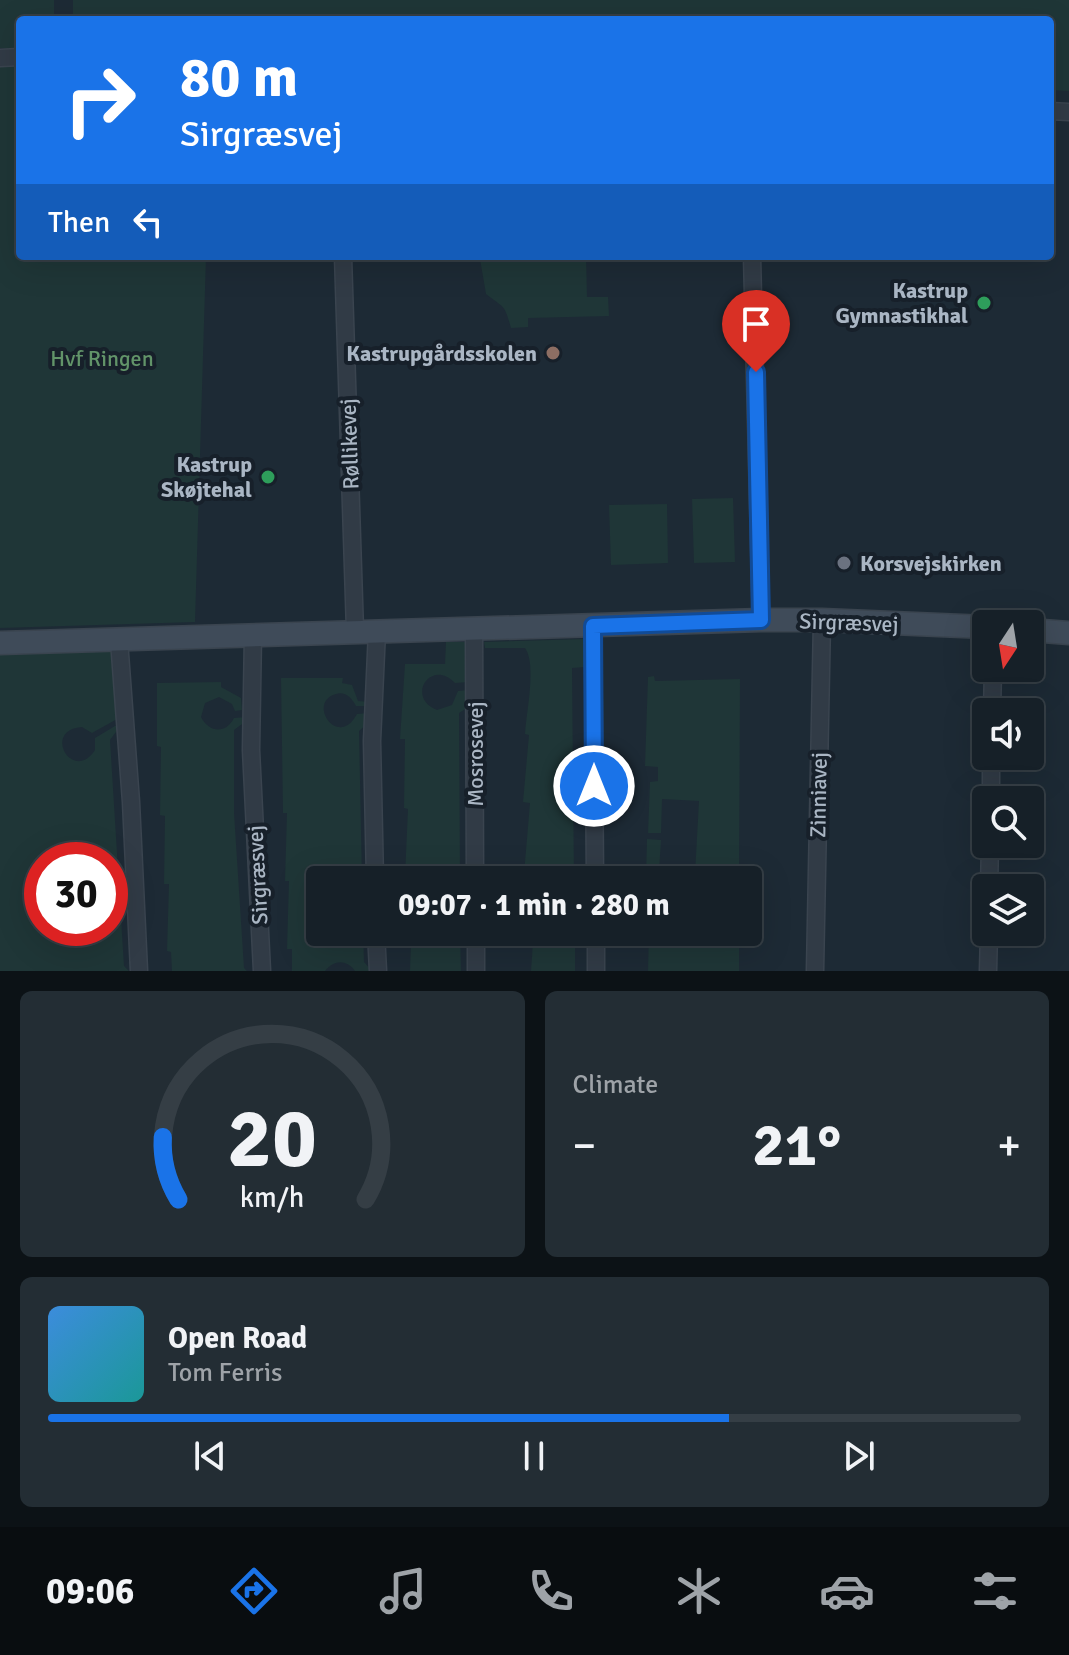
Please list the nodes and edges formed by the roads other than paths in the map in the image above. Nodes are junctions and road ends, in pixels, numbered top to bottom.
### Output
1 (343, 260) edge
2 (752, 260) edge
3 (761, 620) junction
4 (822, 620) junction
5 (593, 626) junction
6 (972, 626) edge
7 (474, 629) junction
8 (366, 631) junction
9 (1044, 631) edge
10 (1069, 633) edge
11 (253, 634) junction
12 (119, 640) junction
13 (0, 643) edge
14 (375, 866) edge
15 (475, 866) edge
16 (595, 866) edge
17 (377, 946) edge
18 (476, 946) edge
19 (596, 946) edge
20 (989, 946) edge
21 (139, 971) edge
22 (262, 971) edge
23 (378, 971) edge
24 (476, 971) edge
25 (596, 971) edge
26 (815, 971) edge
27 (988, 971) edge

1 - 8 street, Røllikevej
2 - 3 street
3 - 4 street, Sirgræsvej
3 - 5 street, Sirgræsvej
4 - 6 street, Sirgræsvej
4 - 26 street, Zinniavej
5 - 7 street, Sirgræsvej
5 - 16 street
7 - 8 street, Sirgræsvej
7 - 15 street, Mosrosevej
8 - 11 street, Sirgræsvej
8 - 14 street
9 - 10 street
11 - 12 street, Sirgræsvej
11 - 22 street, Sirgræsvej
12 - 13 street, Sirgræsvej
12 - 21 street
17 - 23 street
18 - 24 street
19 - 25 street
20 - 27 street

